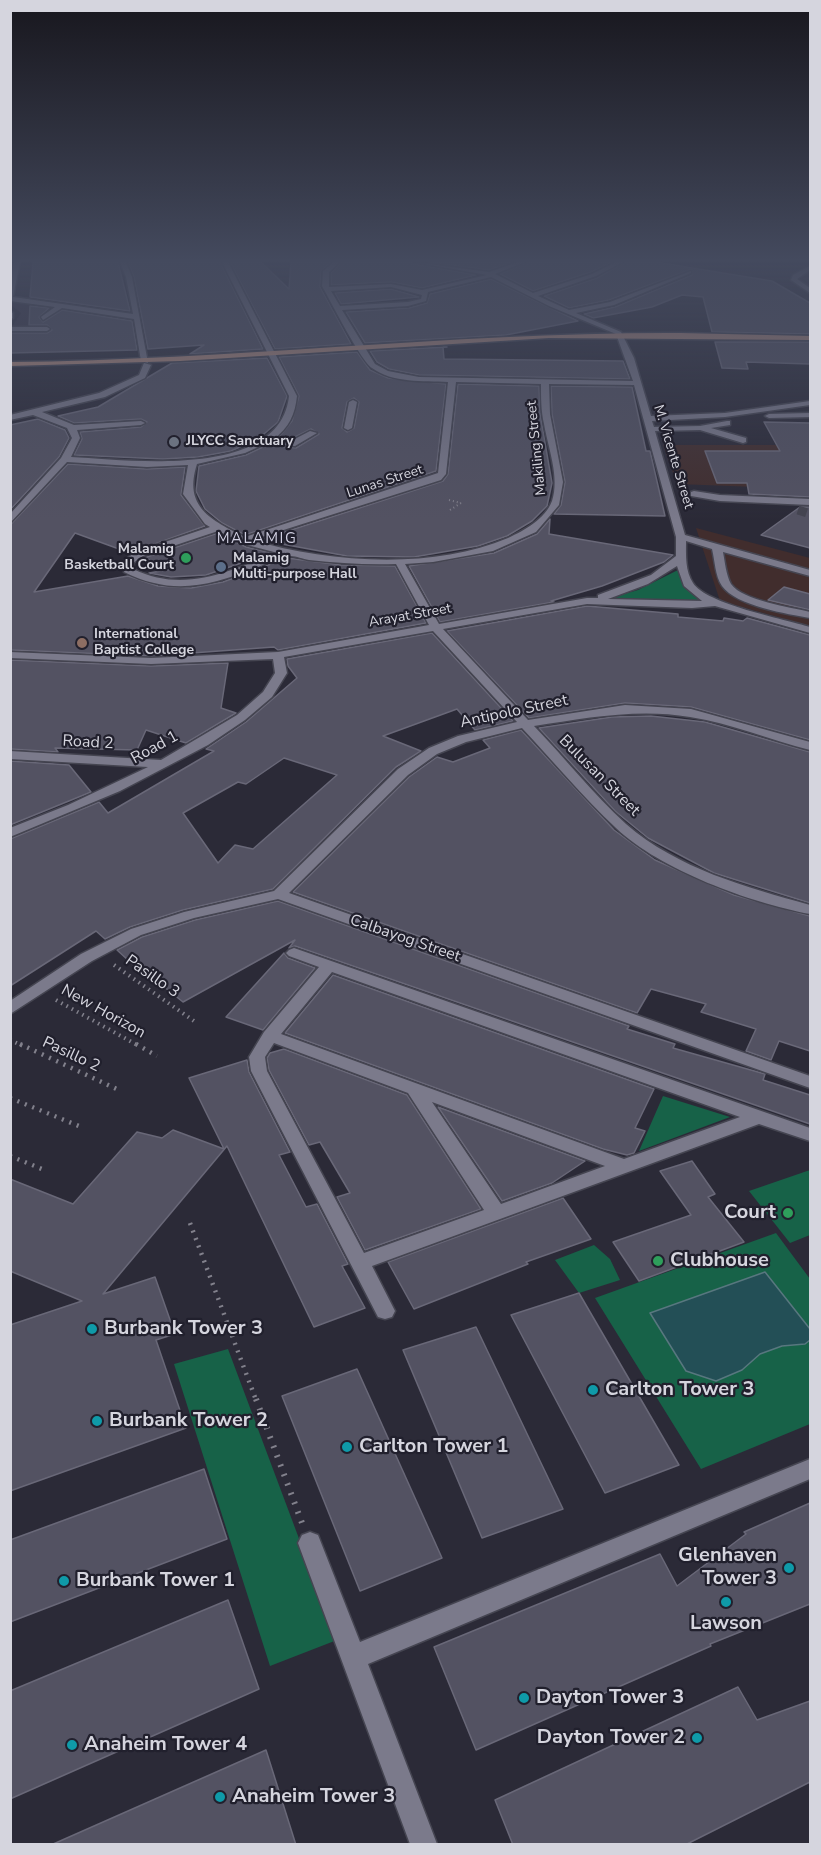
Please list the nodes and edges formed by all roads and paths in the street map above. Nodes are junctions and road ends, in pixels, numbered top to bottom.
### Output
1 (143, 349) edge
2 (270, 349) edge
3 (362, 349) junction
4 (371, 349) edge
5 (624, 349) edge
6 (273, 355) junction
7 (146, 363) junction
8 (10, 366) edge
9 (452, 380) junction
10 (545, 382) junction
11 (636, 383) junction
12 (353, 402) dead end
13 (810, 403) edge
14 (36, 412) junction
15 (810, 415) edge
16 (10, 418) edge
17 (141, 423) dead end
18 (647, 424) junction
19 (698, 426) junction
20 (71, 428) junction
21 (348, 428) dead end
22 (313, 433) dead end
23 (266, 440) junction
24 (743, 440) dead end
25 (65, 459) junction
26 (193, 463) junction
27 (668, 493) junction
28 (756, 499) junction
29 (449, 500) dead end
30 (810, 502) tunnel mouth
31 (450, 510) dead end
32 (798, 510) tunnel mouth
33 (10, 520) edge
34 (217, 528) junction
35 (681, 537) junction
36 (244, 540) junction
37 (717, 547) junction
38 (284, 554) junction
39 (681, 556) junction
40 (399, 561) junction
41 (810, 573) edge
42 (587, 601) junction
43 (715, 603) junction
44 (810, 615) edge
45 (435, 627) junction
46 (810, 630) edge
47 (10, 655) edge
48 (278, 655) junction
49 (523, 724) junction
50 (810, 746) edge
51 (10, 755) edge
52 (163, 765) junction
53 (10, 833) edge
54 (279, 894) junction
55 (810, 910) edge
56 (96, 953) junction
57 (294, 953) dead end
58 (329, 966) junction
59 (37, 990) junction
60 (10, 1009) edge
61 (194, 1021) dead end
62 (270, 1036) junction
63 (10, 1040) edge
64 (157, 1056) dead end
65 (810, 1082) edge
66 (415, 1090) junction
67 (121, 1091) dead end
68 (10, 1098) edge
69 (759, 1117) junction
70 (84, 1128) dead end
71 (810, 1135) edge
72 (10, 1156) edge
73 (622, 1165) junction
74 (42, 1169) dead end
75 (496, 1212) junction
76 (190, 1223) dead end
77 (359, 1263) junction
78 (385, 1311) dead end
79 (810, 1469) edge
80 (310, 1543) joint
81 (352, 1658) junction
82 (423, 1845) edge

1 - 7 street
2 - 6 street
3 - 4 main road
3 - 6 main road
3 - 9 street
5 - 11 street, M. Vicente Street
6 - 7 main road
6 - 23 street
7 - 8 main road
7 - 14 street
9 - 10 street
9 - 36 street, Lunas Street
10 - 11 street
10 - 40 street, Makiling Street
11 - 18 street, M. Vicente Street
12 - 21 street
13 - 18 street
14 - 16 street
14 - 20 street
15 - 19 street
17 - 20 street
18 - 19 street
18 - 27 street, M. Vicente Street
19 - 24 street
20 - 25 street
22 - 23 street
23 - 26 street
25 - 26 street
25 - 33 street
26 - 34 street, Makiling Street
27 - 28 street
27 - 35 street, M. Vicente Street
28 - 30 street
28 - 32 street
29 - 31 path
34 - 36 street, Makiling Street
34 - 38 street
35 - 37 street
35 - 39 street, M. Vicente Street
36 - 38 street, Makiling Street
37 - 41 street
37 - 44 street
38 - 40 street, Makiling Street
39 - 42 street
39 - 43 street, M. Vicente Street
40 - 45 street, Bulusan Street
42 - 43 street, Arayat Street
42 - 45 street, Arayat Street
43 - 46 street, Arayat Street
45 - 48 street, Arayat Street
45 - 49 street, Bulusan Street
47 - 48 street, Arayat Street
48 - 52 street, Road 1
49 - 50 street, Antipolo Street
49 - 54 street, Antipolo Street
49 - 55 street, Bulusan Street
51 - 52 street, Road 2
52 - 53 street, Road 1
54 - 56 street
54 - 65 street, Calbayog Street
56 - 59 street
56 - 61 path, Pasillo 3
57 - 58 street
58 - 62 street
58 - 69 street
59 - 60 street
59 - 64 path, New Horizon
62 - 66 street
62 - 77 street
63 - 67 path, Pasillo 2
66 - 73 street
66 - 75 street
68 - 70 path
69 - 71 street
69 - 73 street
72 - 74 path
73 - 75 street
75 - 77 street
76 - 80 path
77 - 78 street
79 - 81 street
80 - 81 street
81 - 82 street

